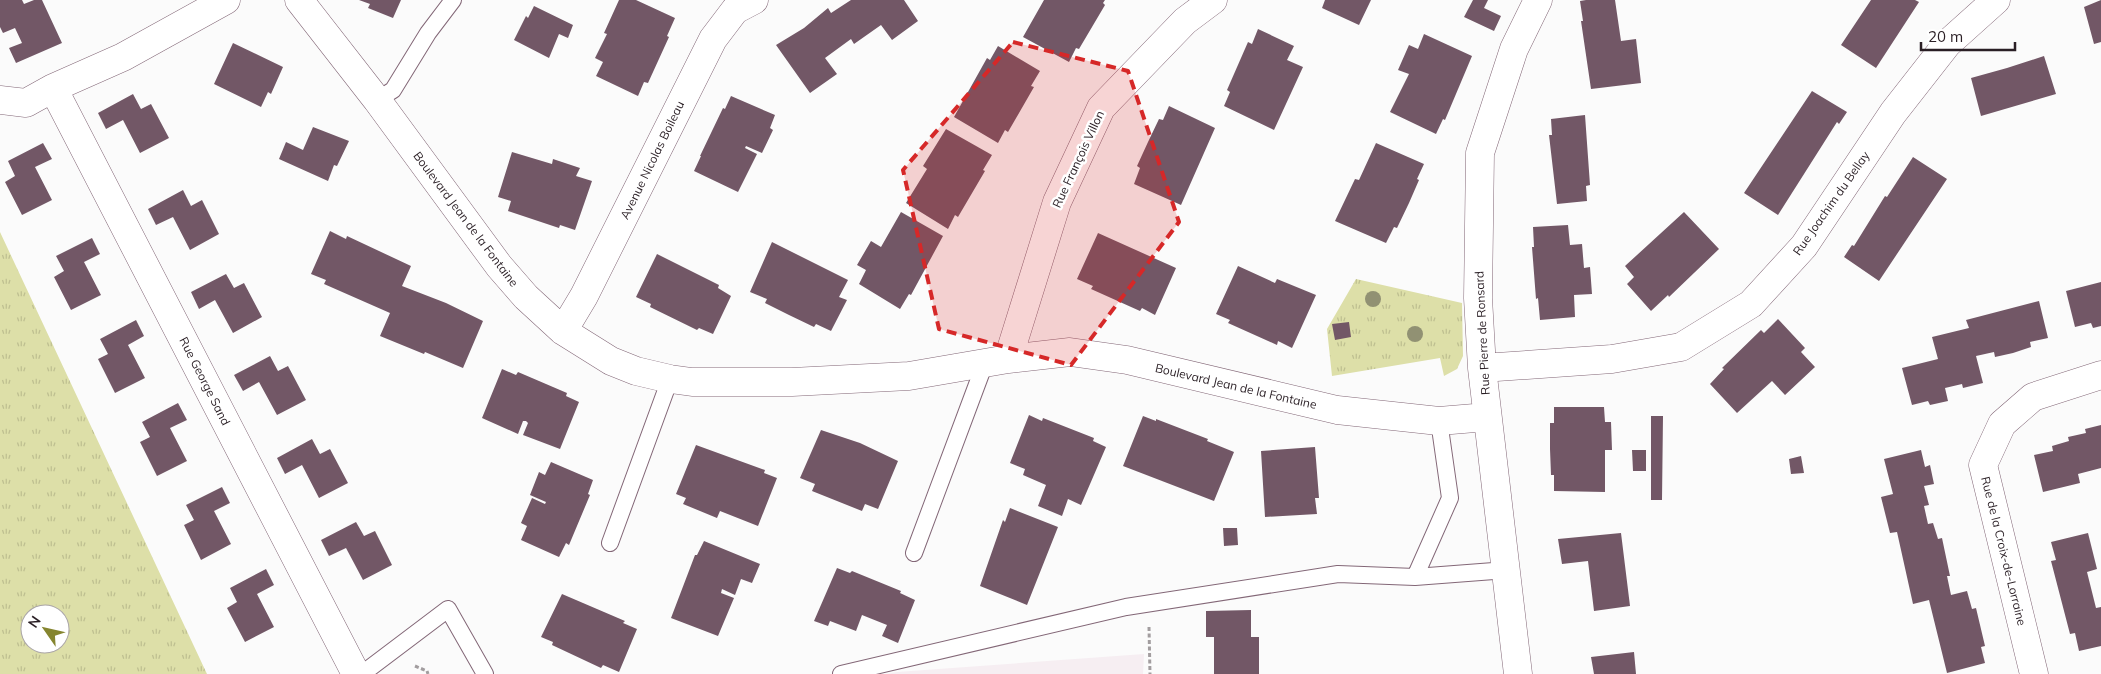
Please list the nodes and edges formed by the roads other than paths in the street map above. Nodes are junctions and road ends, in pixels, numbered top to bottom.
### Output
1 (226, 0) edge
2 (299, 0) edge
3 (454, 0) edge
4 (754, 0) edge
5 (1212, 0) edge
6 (1538, 0) edge
7 (1996, 0) edge
8 (53, 88) junction
9 (0, 100) edge
10 (377, 100) junction
11 (563, 332) junction
12 (997, 361) junction
13 (1482, 368) junction
14 (2101, 375) edge
15 (670, 379) junction
16 (1487, 417) junction
17 (1439, 421) junction
18 (610, 543) dead end
19 (914, 553) dead end
20 (1507, 570) junction
21 (1415, 577) junction
22 (356, 674) edge
23 (362, 674) edge
24 (485, 674) edge
25 (841, 674) edge
26 (1518, 674) edge
27 (2034, 674) edge

1 - 8 street
2 - 10 street, Boulevard Jean de la Fontaine
3 - 10 lane
4 - 11 street, Avenue Nicolas Boileau
5 - 12 street, Rue François Villon
6 - 13 street, Rue Pierre de Ronsard
7 - 13 street, Rue Joachim du Bellay
8 - 9 street
8 - 22 street, Rue George Sand
10 - 11 street, Boulevard Jean de la Fontaine
11 - 15 street, Boulevard Jean de la Fontaine
12 - 15 street, Boulevard Jean de la Fontaine
12 - 17 street, Boulevard Jean de la Fontaine
12 - 19 lane
13 - 16 street, Rue Pierre de Ronsard
14 - 27 street, Rue de la Croix-de-Lorraine
15 - 18 lane
16 - 17 street, Boulevard Jean de la Fontaine
16 - 20 street, Rue Pierre de Ronsard
17 - 21 lane
20 - 21 lane
20 - 26 street, Rue Pierre de Ronsard
21 - 25 lane
23 - 24 lane

